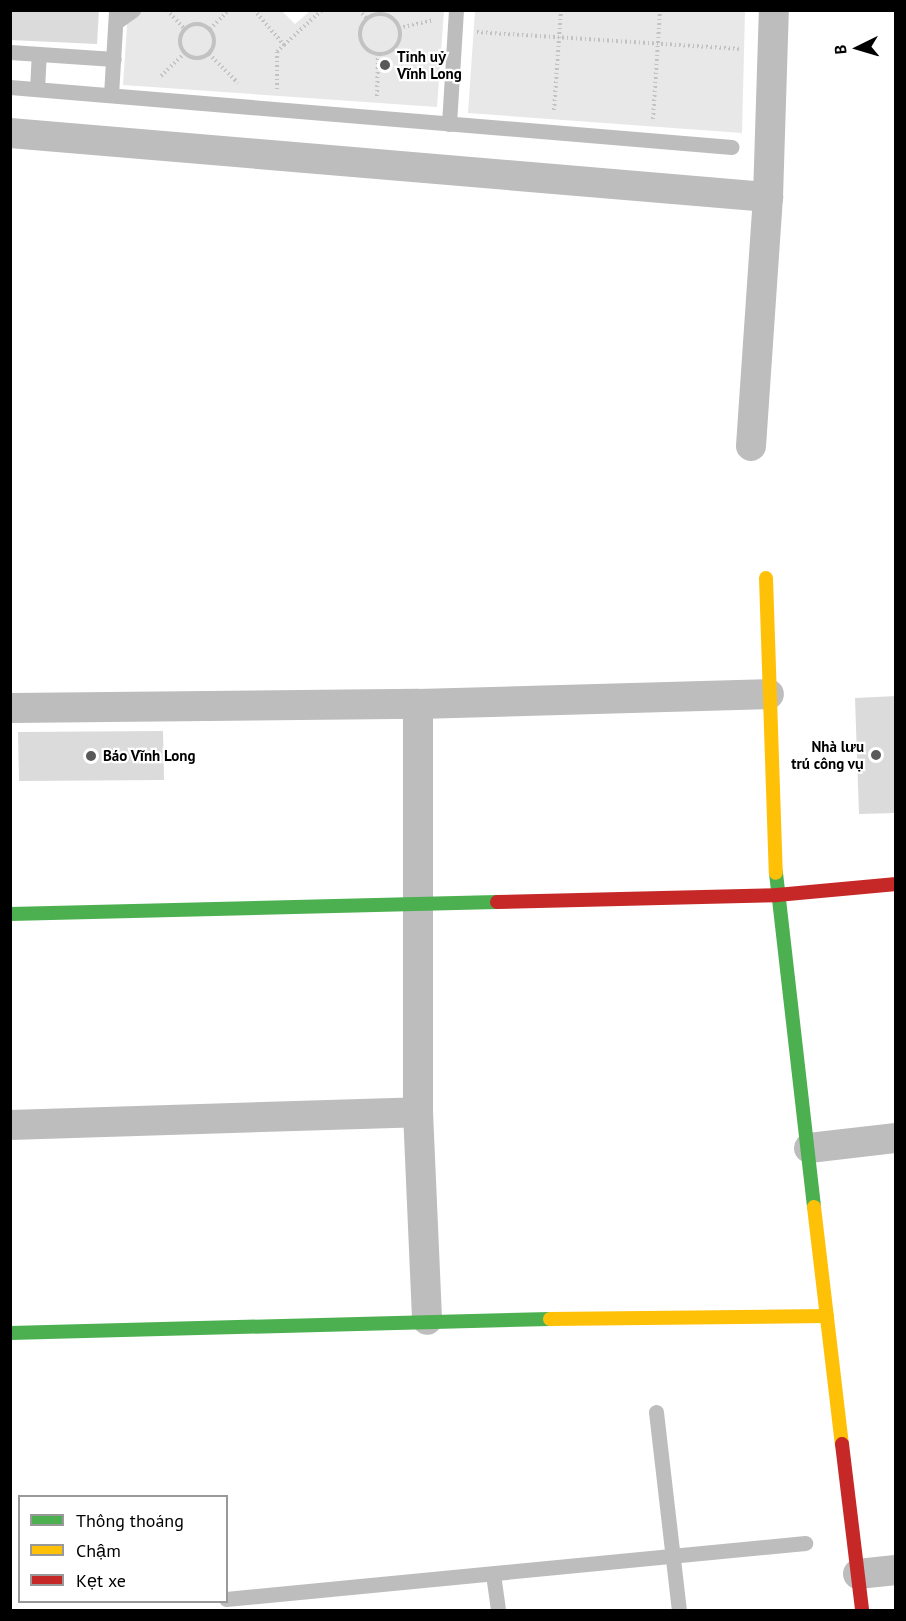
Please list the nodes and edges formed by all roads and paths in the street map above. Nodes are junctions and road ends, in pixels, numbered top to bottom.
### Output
1 (133, 10) edge
2 (167, 10) edge
3 (229, 10) edge
4 (254, 10) edge
5 (322, 10) edge
6 (359, 10) edge
7 (561, 10) edge
8 (660, 10) edge
9 (774, 10) edge
10 (456, 12) edge
11 (116, 16) edge
12 (367, 18) junction
13 (399, 28) junction
14 (185, 29) junction
15 (210, 29) junction
16 (455, 30) junction
17 (559, 37) junction
18 (658, 44) junction
19 (284, 45) junction
20 (741, 50) dead end
21 (10, 52) edge
22 (39, 54) junction
23 (378, 54) junction
24 (114, 59) junction
25 (10, 87) edge
26 (37, 89) junction
27 (111, 95) junction
28 (277, 109) junction
29 (377, 117) junction
30 (449, 124) junction
31 (552, 132) junction
32 (10, 134) edge
33 (651, 141) junction
34 (732, 147) dead end
35 (768, 196) junction
36 (751, 446) dead end
37 (766, 578) dead end
38 (770, 694) junction
39 (418, 704) junction
40 (10, 708) edge
41 (896, 884) edge
42 (777, 895) junction
43 (415, 902) junction
44 (10, 914) edge
45 (418, 1112) junction
46 (10, 1125) edge
47 (896, 1138) edge
48 (809, 1148) junction
49 (827, 1316) junction
50 (427, 1320) junction
51 (10, 1333) edge
52 (656, 1412) dead end
53 (805, 1543) dead end
54 (673, 1557) junction
55 (896, 1570) edge
56 (494, 1574) junction
57 (858, 1574) junction
58 (228, 1599) edge
59 (498, 1611) edge
60 (679, 1611) edge
61 (862, 1611) edge

1 - 11 lane
2 - 14 path
3 - 15 path
4 - 19 path
5 - 19 path
6 - 12 path
7 - 17 path
8 - 18 path
9 - 35 street
10 - 13 path
10 - 16 lane
11 - 24 lane
12 - 13 path
12 - 23 path
13 - 23 path
14 - 15 path
14 - 15 path
16 - 17 path
16 - 30 lane
17 - 18 path
17 - 31 path
18 - 20 path
18 - 33 path
19 - 28 path
21 - 22 lane
22 - 24 lane
22 - 26 lane
23 - 29 path
24 - 27 lane
25 - 26 lane
26 - 27 lane
27 - 28 lane
28 - 29 lane
29 - 30 lane
30 - 31 lane
31 - 33 lane
32 - 35 street
33 - 34 lane
35 - 36 street
37 - 38 street
38 - 39 street
38 - 42 street
39 - 40 street
39 - 43 street
41 - 42 street
42 - 43 street
42 - 48 street
43 - 44 street
43 - 45 street
45 - 46 street
45 - 50 street
47 - 48 street
48 - 49 street
49 - 50 street
49 - 57 street
50 - 51 street
52 - 54 lane
53 - 54 lane
54 - 56 lane
54 - 60 lane
55 - 57 street
56 - 58 lane
56 - 59 lane
57 - 61 street

